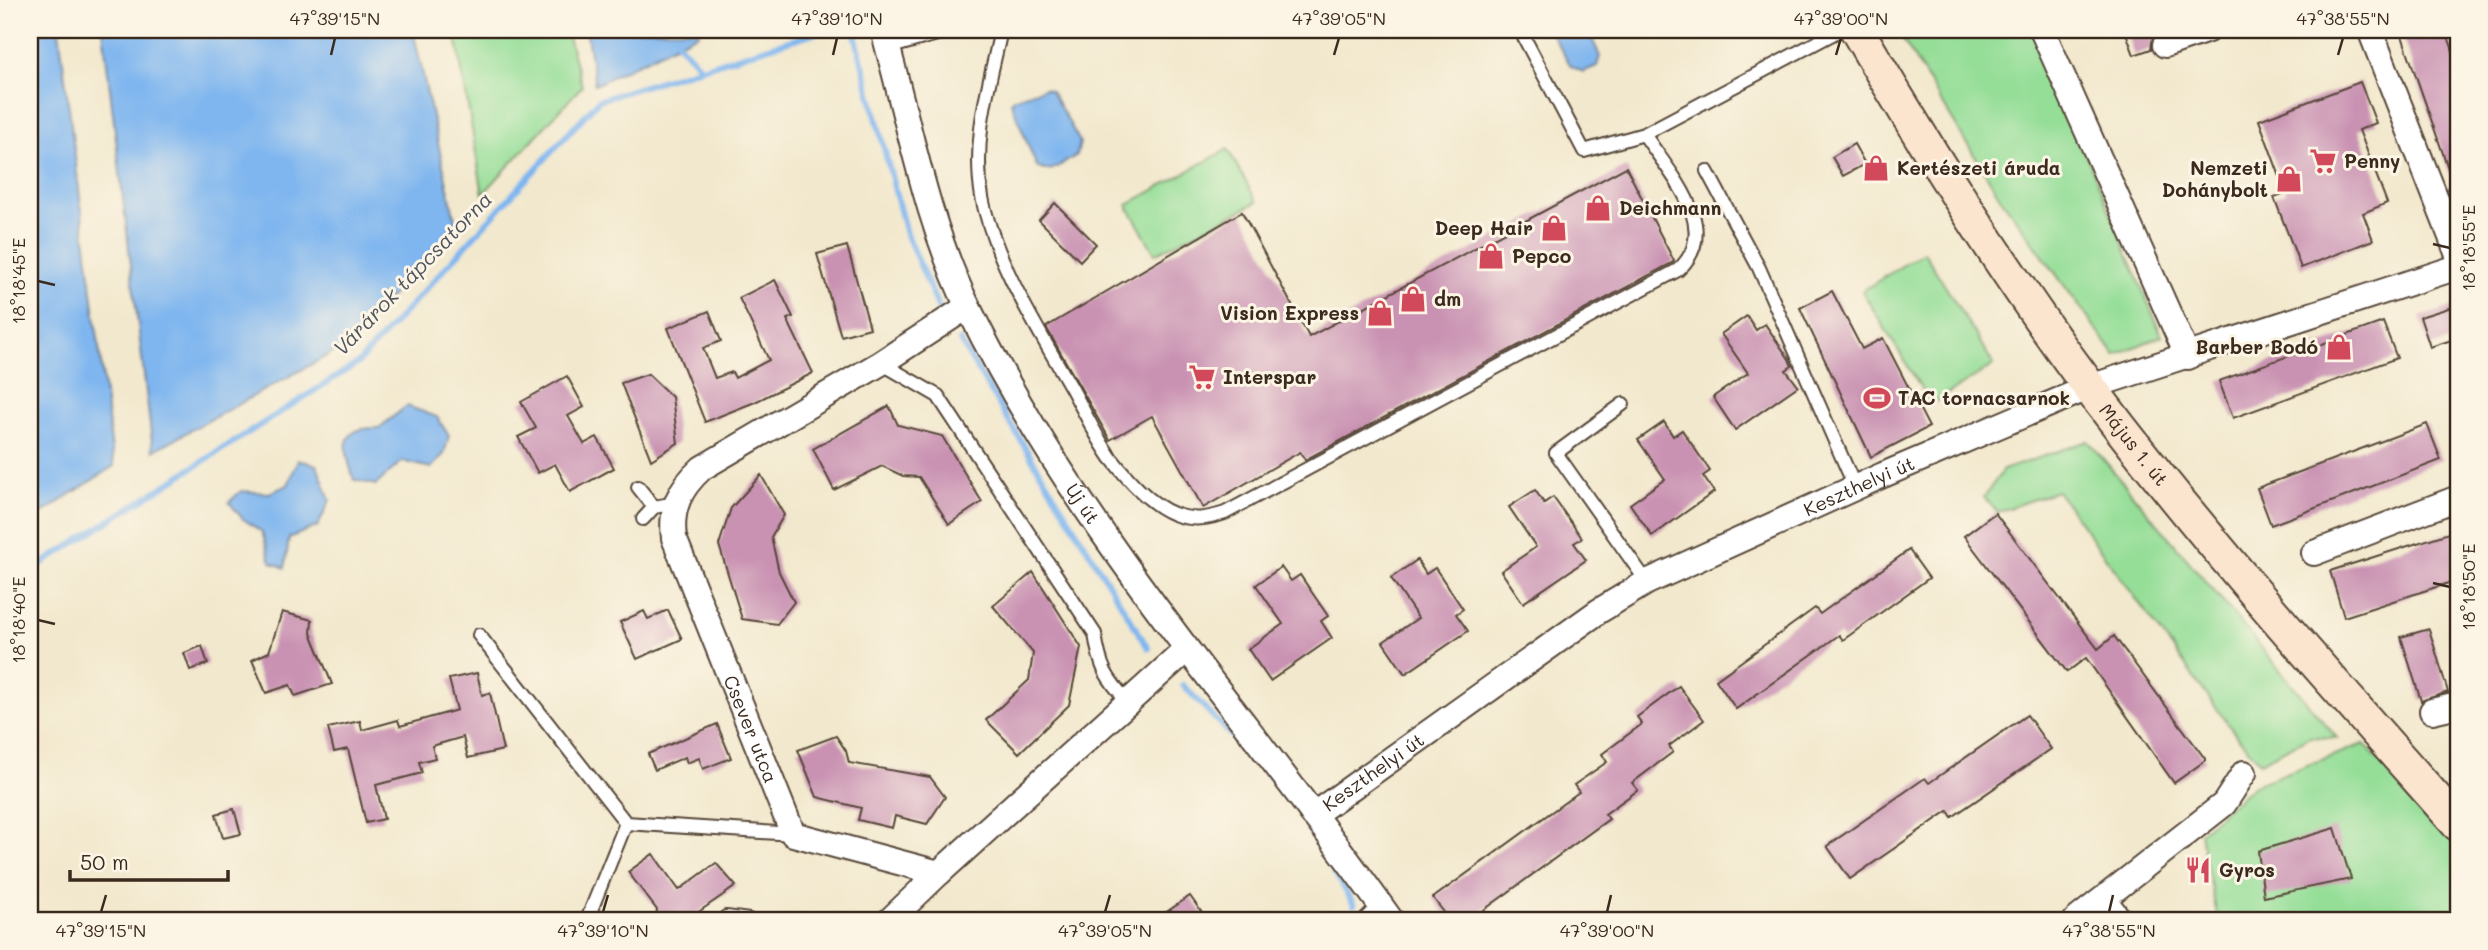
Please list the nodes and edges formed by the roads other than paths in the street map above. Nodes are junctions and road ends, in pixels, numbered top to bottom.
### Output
1 (951, 30) edge
2 (1001, 30) edge
3 (1520, 30) edge
4 (1840, 30) edge
5 (1857, 30) edge
6 (2042, 30) edge
7 (2208, 30) edge
8 (2370, 30) edge
9 (885, 39) edge
10 (2165, 45) dead end
11 (1644, 134) junction
12 (1707, 171) dead end
13 (2458, 255) edge
14 (2458, 267) edge
15 (967, 307) junction
16 (2188, 357) junction
17 (881, 363) junction
18 (2090, 387) junction
19 (1623, 404) dead end
20 (638, 487) dead end
21 (1855, 487) junction
22 (2458, 498) edge
23 (665, 505) junction
24 (643, 519) dead end
25 (2314, 553) dead end
26 (1647, 582) junction
27 (479, 635) dead end
28 (1186, 650) junction
29 (1130, 704) junction
30 (2458, 705) edge
31 (2432, 711) dead end
32 (2244, 773) dead end
33 (1314, 815) junction
34 (626, 823) junction
35 (2458, 824) edge
36 (793, 834) junction
37 (939, 873) junction
38 (2104, 900) junction
39 (1379, 915) edge
40 (587, 920) edge
41 (725, 920) edge
42 (749, 920) edge
43 (890, 920) edge
44 (2076, 920) edge
45 (2120, 920) edge

1 - 9 lane
2 - 11 lane
3 - 11 lane
4 - 11 lane
5 - 18 main road, Május 1. út
6 - 16 street
7 - 10 street
8 - 13 street
9 - 15 street, Új út
12 - 21 lane
14 - 16 street, Keszthelyi út
15 - 17 street, Csever utca
15 - 28 street, Új út
16 - 18 street, Keszthelyi út
17 - 23 street, Csever utca
17 - 29 lane
18 - 21 street, Keszthelyi út
18 - 35 main road, Május 1. út
19 - 26 lane
20 - 23 lane
21 - 26 street, Keszthelyi út
22 - 25 street
23 - 24 lane
23 - 36 street, Csever utca
26 - 33 street, Keszthelyi út
27 - 34 lane
28 - 29 street
28 - 33 street, Új út
29 - 37 street
30 - 31 street
32 - 38 street
33 - 39 street, Új út
34 - 36 lane
34 - 40 lane
36 - 37 street
37 - 43 street
38 - 44 street
38 - 45 street
41 - 42 lane

